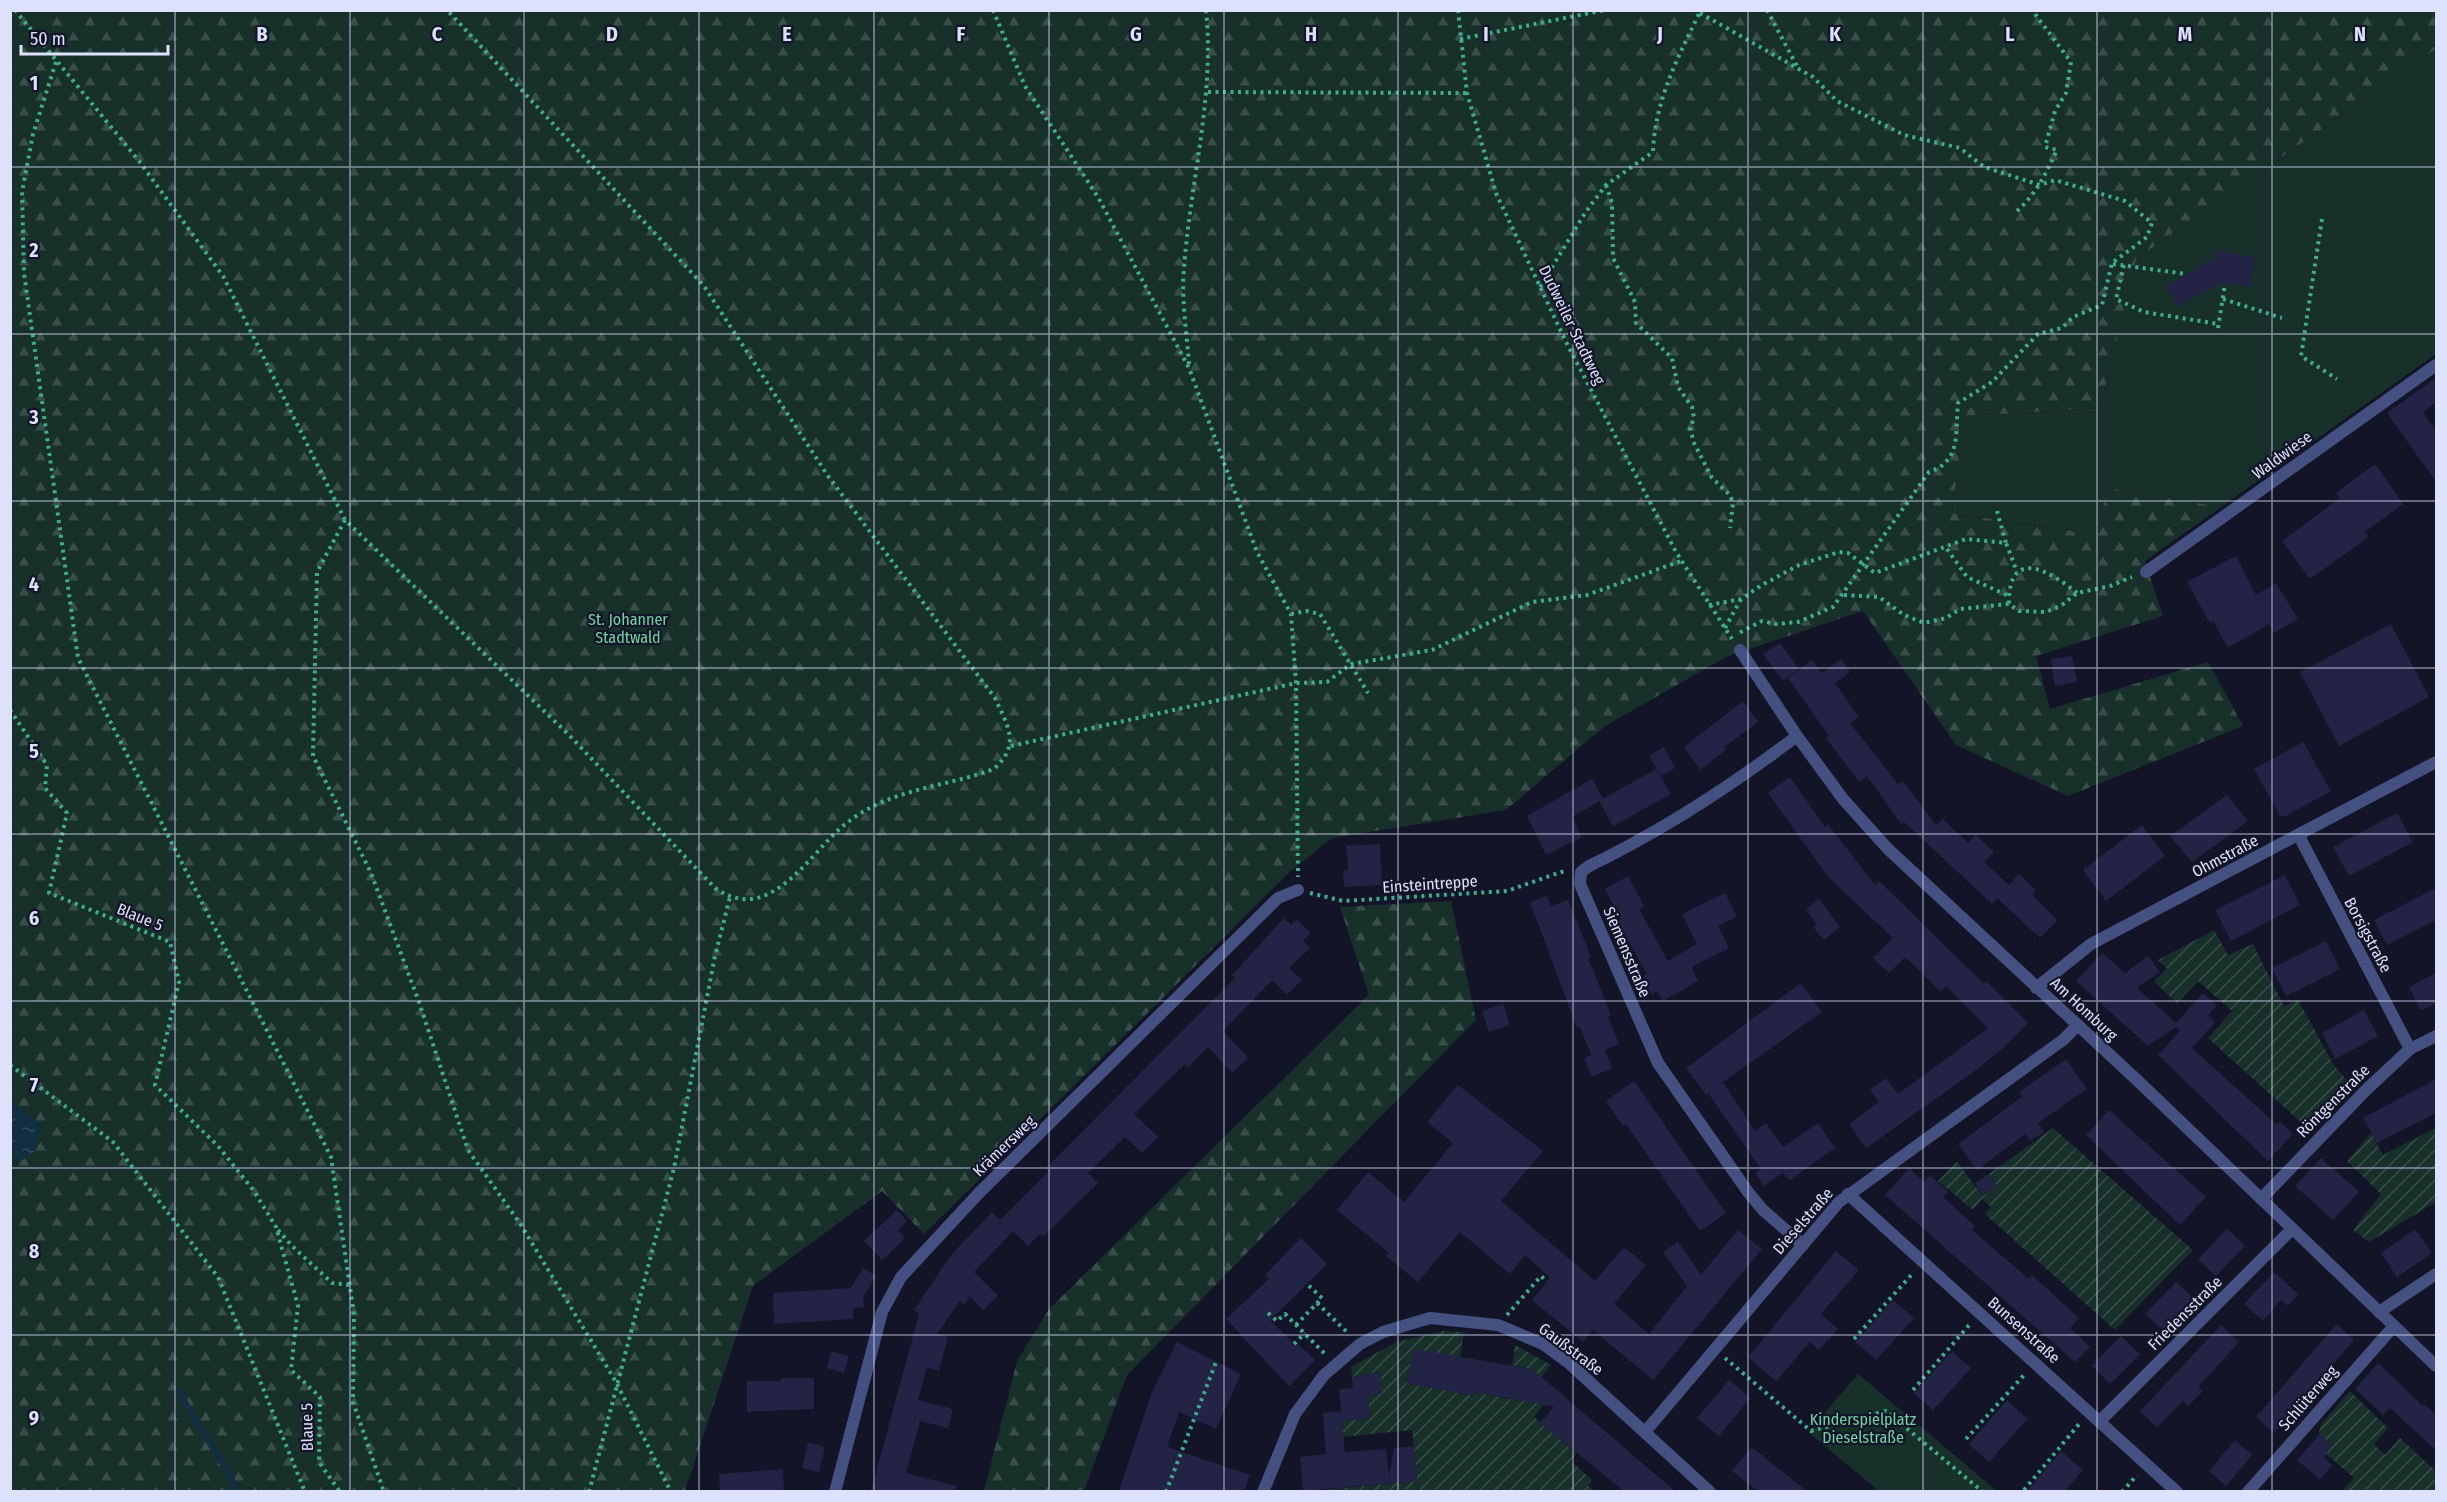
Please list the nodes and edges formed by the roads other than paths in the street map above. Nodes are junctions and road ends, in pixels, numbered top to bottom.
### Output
1 (2436, 365) edge
2 (2146, 572) road end
3 (1740, 650) dead end
4 (1797, 736) junction
5 (2436, 762) edge
6 (2299, 836) junction
7 (1298, 890) road end
8 (2036, 988) junction
9 (2078, 1025) junction
10 (2436, 1036) edge
11 (2410, 1049) junction
12 (1848, 1194) junction
13 (2261, 1199) junction
14 (2292, 1229) junction
15 (1803, 1245) junction
16 (2436, 1274) edge
17 (2379, 1312) junction
18 (2394, 1326) junction
19 (2436, 1366) edge
20 (2101, 1420) junction
21 (1645, 1432) junction
22 (835, 1491) edge
23 (1263, 1491) edge
24 (1710, 1491) edge
25 (2177, 1491) edge
26 (2248, 1491) edge

1 - 2 street, Waldwiese
3 - 4 street, Am Homburg
4 - 8 street, Am Homburg
4 - 15 street, Siemensstraße
5 - 6 street, Ohmstraße
6 - 8 street, Ohmstraße
6 - 11 street, Borsigstraße
7 - 22 street, Krämersweg
8 - 9 street, Am Homburg
9 - 12 street, Dieselstraße
9 - 13 street, Am Homburg
10 - 11 street, Röntgenstraße
11 - 13 street, Röntgenstraße
12 - 15 street, Dieselstraße
12 - 20 street, Bunsenstraße
13 - 14 street, Am Homburg
14 - 17 street, Am Homburg
14 - 20 street, Friedensstraße
15 - 21 street, Dieselstraße
16 - 17 street
17 - 18 street, Am Homburg
18 - 19 street, Am Homburg
18 - 26 street, Schlüterweg
20 - 25 street, Bunsenstraße
21 - 23 street, Gaußstraße
21 - 24 street, Gaußstraße

